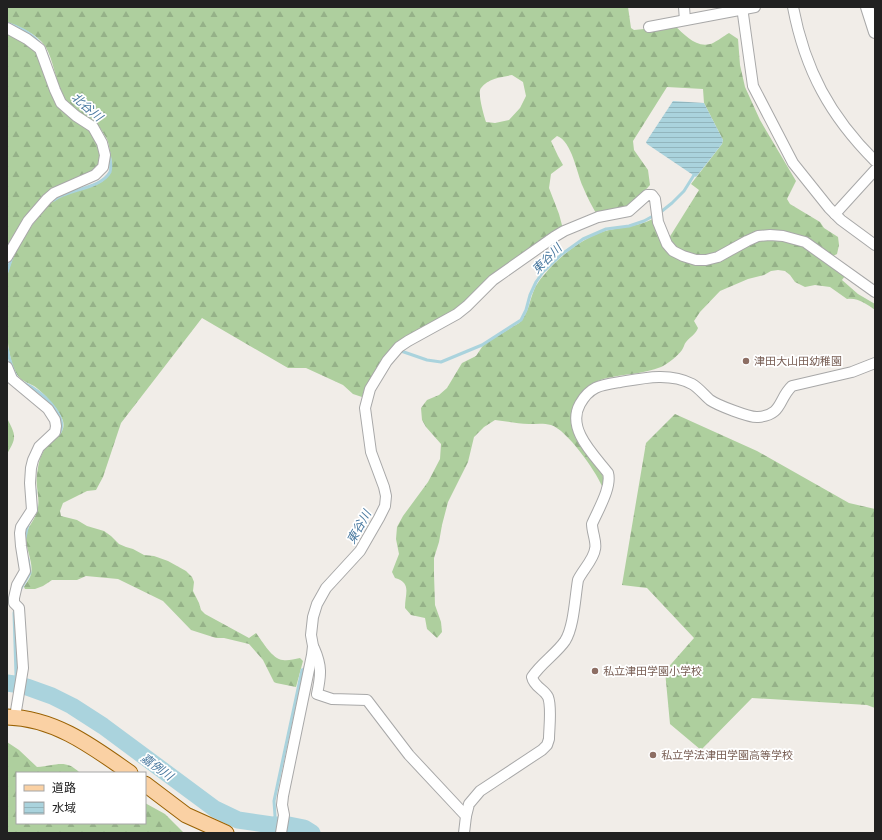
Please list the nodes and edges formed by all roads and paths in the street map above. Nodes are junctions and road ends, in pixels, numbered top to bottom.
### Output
1 (684, 7) edge
2 (755, 7) edge
3 (793, 7) edge
4 (867, 7) edge
5 (742, 8) edge
6 (685, 20) junction
7 (649, 27) dead end
8 (7, 28) edge
9 (875, 32) edge
10 (875, 161) edge
11 (875, 170) edge
12 (835, 214) junction
13 (875, 244) edge
14 (7, 257) edge
15 (875, 292) edge
16 (875, 363) edge
17 (7, 367) edge
18 (313, 646) junction
19 (11, 717) edge
20 (129, 772) edge
21 (146, 785) edge
22 (466, 816) junction
23 (226, 833) edge
24 (281, 833) edge
25 (464, 833) edge

1 - 6 street
2 - 5 street
3 - 10 street
4 - 9 street
5 - 6 street
5 - 12 street
6 - 7 street
8 - 14 street
11 - 12 street
12 - 13 street
15 - 18 street
16 - 22 street
17 - 19 street
18 - 22 street
18 - 24 street
19 - 20 main road
21 - 23 main road
22 - 25 street

